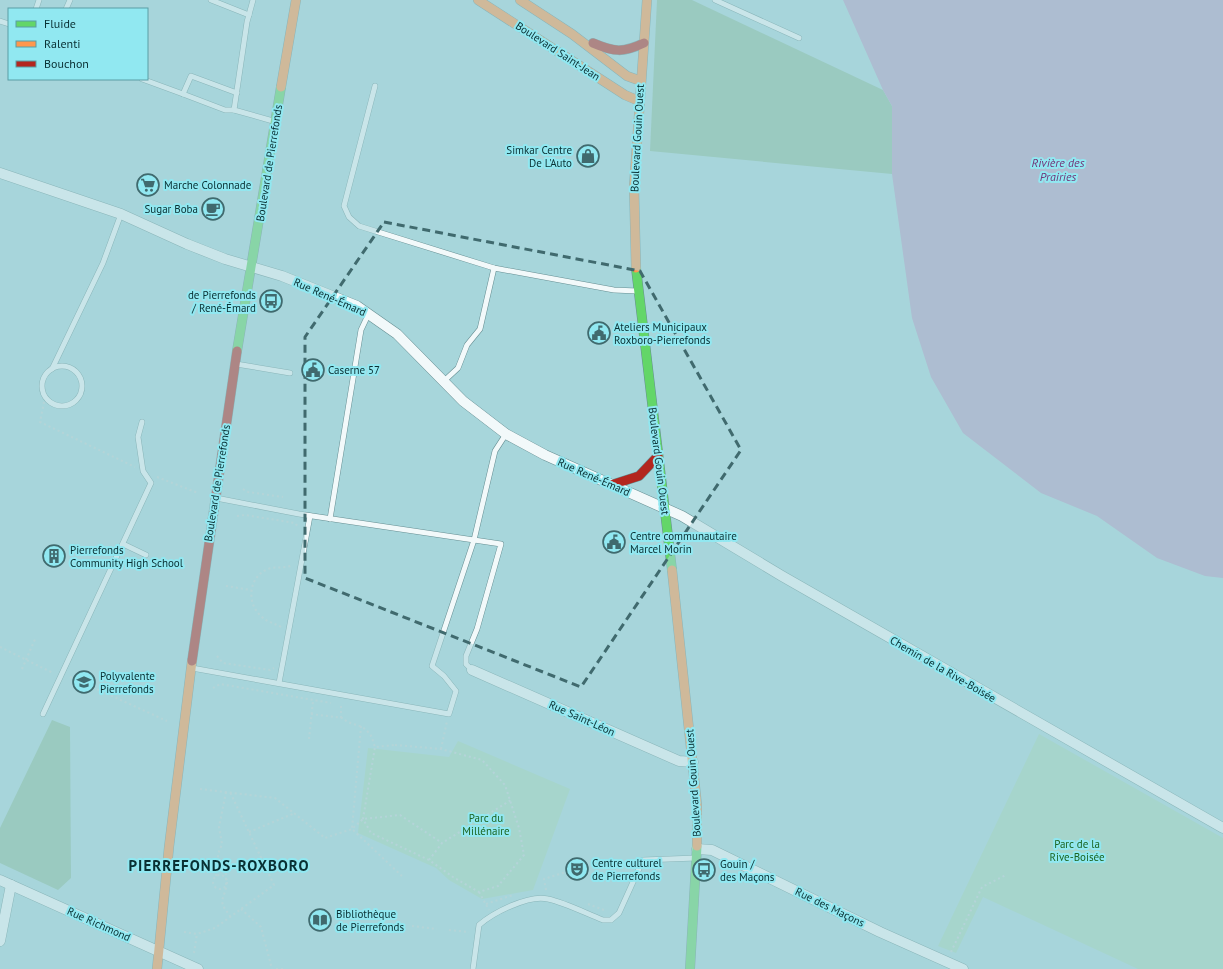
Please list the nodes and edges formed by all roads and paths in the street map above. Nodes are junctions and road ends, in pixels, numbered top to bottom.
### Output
1 (211, 0) edge
2 (253, 0) edge
3 (296, 0) edge
4 (478, 0) edge
5 (520, 0) edge
6 (647, 0) edge
7 (715, 0) edge
8 (249, 15) junction
9 (572, 34) junction
10 (799, 38) dead end
11 (644, 43) junction
12 (145, 80) edge
13 (641, 81) junction
14 (375, 86) dead end
15 (183, 94) junction
16 (237, 94) junction
17 (639, 101) junction
18 (234, 110) junction
19 (276, 122) junction
20 (0, 174) edge
21 (121, 214) junction
22 (252, 267) junction
23 (494, 268) junction
24 (638, 291) junction
25 (369, 313) junction
26 (236, 364) junction
27 (52, 369) junction
28 (290, 373) dead end
29 (444, 381) junction
30 (44, 397) junction
31 (142, 422) dead end
32 (506, 434) junction
33 (658, 456) junction
34 (143, 471) junction
35 (611, 485) junction
36 (243, 489) dead end
37 (198, 493) dead end
38 (214, 497) junction
39 (283, 497) dead end
40 (664, 508) junction
41 (238, 516) dead end
42 (310, 516) junction
43 (330, 519) junction
44 (298, 535) dead end
45 (474, 540) junction
46 (123, 544) junction
47 (146, 554) dead end
48 (294, 563) dead end
49 (226, 586) dead end
50 (251, 590) junction
51 (284, 633) dead end
52 (36, 637) dead end
53 (0, 648) edge
54 (217, 656) dead end
55 (26, 660) junction
56 (278, 664) dead end
57 (191, 668) junction
58 (22, 670) dead end
59 (472, 670) joint
60 (56, 674) dead end
61 (70, 677) dead end
62 (279, 683) junction
63 (213, 688) dead end
64 (313, 700) junction
65 (43, 714) dead end
66 (312, 714) junction
67 (341, 718) junction
68 (167, 721) dead end
69 (362, 726) junction
70 (445, 732) dead end
71 (309, 739) dead end
72 (375, 747) junction
73 (441, 749) junction
74 (693, 762) junction
75 (200, 789) dead end
76 (226, 792) junction
77 (230, 792) junction
78 (511, 800) junction
79 (295, 813) junction
80 (363, 819) junction
81 (1223, 828) edge
82 (352, 829) junction
83 (249, 832) junction
84 (442, 843) junction
85 (697, 854) junction
86 (428, 860) junction
87 (218, 862) junction
88 (566, 872) dead end
89 (1006, 875) dead end
90 (216, 876) junction
91 (404, 878) dead end
92 (0, 880) edge
93 (226, 881) junction
94 (10, 885) junction
95 (479, 892) junction
96 (547, 895) dead end
97 (241, 909) junction
98 (492, 914) junction
99 (230, 916) junction
100 (412, 926) dead end
101 (437, 929) dead end
102 (449, 930) dead end
103 (184, 932) dead end
104 (469, 932) dead end
105 (197, 934) junction
106 (0, 941) edge
107 (159, 950) junction
108 (194, 953) dead end
109 (945, 965) edge
110 (157, 969) edge
111 (198, 969) edge
112 (272, 969) edge
113 (276, 969) edge
114 (286, 969) edge
115 (473, 969) edge
116 (690, 969) edge
117 (963, 969) edge

1 - 8 lane
2 - 8 lane
3 - 19 street, Boulevard de Pierrefonds
4 - 17 street, Boulevard Saint-Jean
5 - 9 street, Boulevard Saint-Jean
6 - 11 street, Boulevard Gouin Ouest
7 - 10 lane
8 - 16 lane
9 - 11 street
9 - 13 street, Boulevard Saint-Jean
11 - 13 street, Boulevard Gouin Ouest
12 - 15 lane
13 - 17 street, Boulevard Gouin Ouest
14 - 23 lane
15 - 16 lane
15 - 18 lane
16 - 18 lane
17 - 24 street, Boulevard Gouin Ouest
18 - 19 lane
19 - 22 street, Boulevard de Pierrefonds
20 - 21 street, Rue René-Émard
21 - 22 street, Rue René-Émard
21 - 27 lane
22 - 25 street, Rue René-Émard
22 - 26 street, Boulevard de Pierrefonds
23 - 24 lane
23 - 29 lane
24 - 33 street, Boulevard Gouin Ouest
25 - 29 street, Rue René-Émard
25 - 43 lane
26 - 28 lane
26 - 38 street, Boulevard de Pierrefonds
27 - 30 lane
27 - 30 lane
29 - 32 street, Rue René-Émard
30 - 34 path
31 - 34 lane
32 - 35 street, Rue René-Émard
32 - 45 lane
33 - 35 street
33 - 40 street, Boulevard Gouin Ouest
34 - 37 path
34 - 46 lane
35 - 40 street, Rue René-Émard
36 - 39 path
38 - 42 lane
38 - 57 street, Boulevard de Pierrefonds
40 - 74 street, Boulevard Gouin Ouest
40 - 81 street, Chemin de la Rive-Boisée
41 - 44 path
42 - 43 lane
42 - 62 lane
43 - 45 lane
45 - 59 lane
45 - 62 lane
46 - 47 lane
46 - 65 lane
48 - 50 path
49 - 50 path
50 - 51 path
52 - 55 path
53 - 55 path
54 - 56 path
55 - 58 path
55 - 60 path
57 - 62 lane
57 - 107 street, Boulevard de Pierrefonds
59 - 74 street, Rue Saint-Léon
61 - 68 path
63 - 64 path
64 - 66 path
64 - 67 path
66 - 67 path
66 - 71 path
67 - 69 path
69 - 72 path
69 - 82 path
70 - 73 path
72 - 73 path
72 - 80 path
73 - 78 path
74 - 85 street, Boulevard Gouin Ouest
75 - 76 path
76 - 77 path
76 - 87 path
77 - 79 path
77 - 83 path
78 - 84 path
78 - 95 path
79 - 82 path
79 - 83 path
80 - 82 path
80 - 84 path
80 - 86 path
82 - 91 path
83 - 97 path
84 - 86 path
85 - 98 lane
85 - 109 street, Rue des Maçons
85 - 116 street, Boulevard Gouin Ouest
86 - 95 path
87 - 90 path
87 - 93 path
88 - 96 path
89 - 109 path
90 - 93 path
90 - 93 path
92 - 94 street, Rue Richmond
93 - 99 path
94 - 106 street
94 - 107 street, Rue Richmond
95 - 98 path
97 - 99 path
97 - 112 path
98 - 115 lane
99 - 105 path
100 - 101 path
102 - 104 path
103 - 105 path
105 - 108 path
107 - 110 street, Boulevard de Pierrefonds
107 - 111 street, Rue Richmond
109 - 117 street, Rue des Maçons
113 - 114 path

